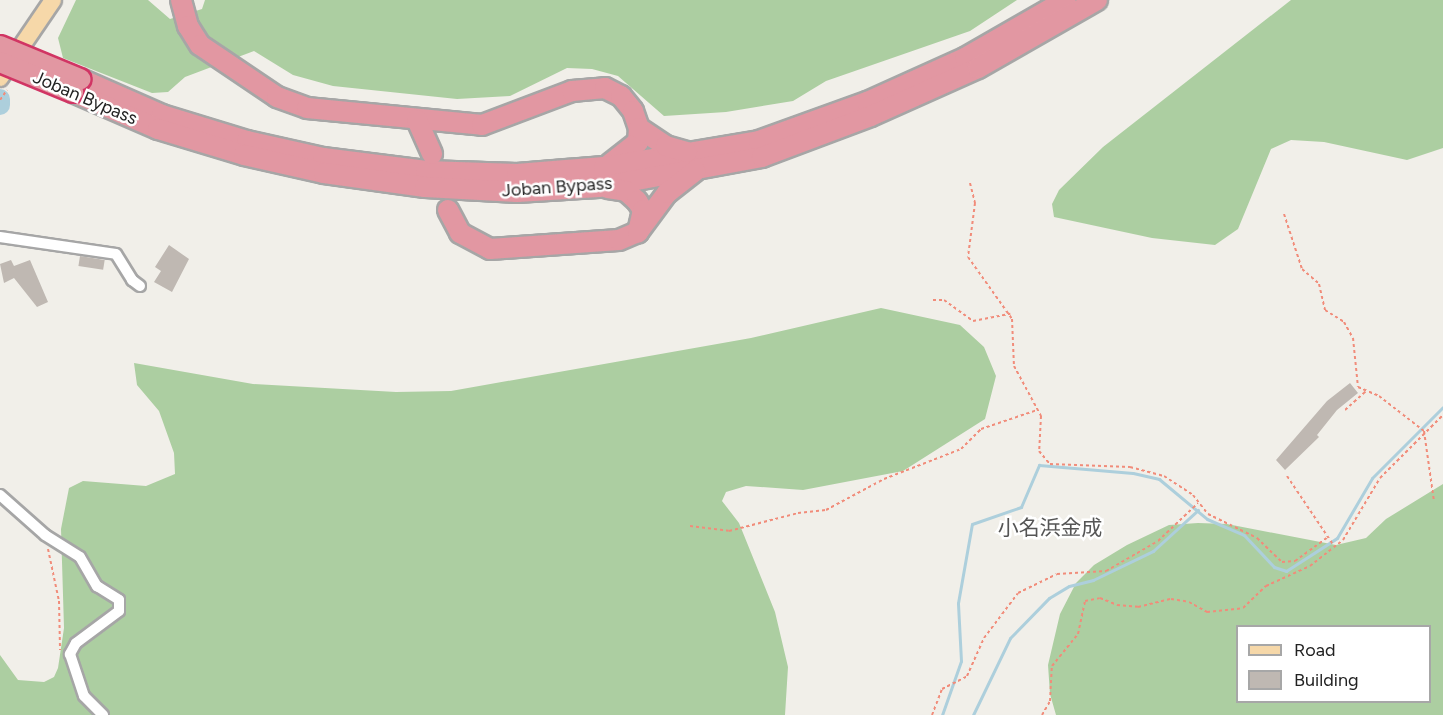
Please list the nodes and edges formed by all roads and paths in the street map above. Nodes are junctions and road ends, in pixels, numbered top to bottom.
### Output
1 (53, 0) edge
2 (180, 0) edge
3 (1066, 0) edge
4 (1097, 0) edge
5 (0, 46) edge
6 (0, 62) edge
7 (0, 78) edge
8 (77, 86) junction
9 (417, 120) junction
10 (639, 128) junction
11 (432, 154) dead end
12 (695, 161) junction
13 (604, 167) junction
14 (970, 183) dead end
15 (599, 187) junction
16 (448, 210) dead end
17 (1284, 214) dead end
18 (639, 232) junction
19 (0, 237) edge
20 (140, 286) dead end
21 (933, 300) dead end
22 (1010, 314) junction
23 (1366, 391) junction
24 (1037, 410) junction
25 (1345, 410) dead end
26 (1443, 415) edge
27 (1425, 434) junction
28 (1287, 476) dead end
29 (0, 495) edge
30 (1434, 501) dead end
31 (1198, 503) junction
32 (690, 526) dead end
33 (49, 537) junction
34 (1328, 537) junction
35 (1335, 547) junction
36 (61, 657) dead end
37 (103, 715) edge
38 (932, 715) edge
39 (1042, 715) edge

1 - 7 main road
2 - 9 highway
3 - 12 highway, Joban Bypass
4 - 12 highway, Joban Bypass
5 - 8 highway, Joban Bypass, bridge
6 - 8 highway, Joban Bypass, bridge
8 - 13 highway, Joban Bypass
8 - 15 highway, Joban Bypass
9 - 10 highway
9 - 11 highway
10 - 12 highway
10 - 13 highway
12 - 13 highway, Joban Bypass
12 - 15 highway, Joban Bypass
12 - 18 highway
14 - 22 path
15 - 18 highway
16 - 18 highway
17 - 23 path
19 - 20 street
21 - 22 path
22 - 24 path
23 - 25 path
23 - 27 path
24 - 31 path
24 - 32 path
26 - 27 path
27 - 30 path
27 - 35 path
28 - 34 path
29 - 33 street
31 - 34 path
31 - 38 path
33 - 36 path
33 - 37 street
34 - 35 path
35 - 39 path

